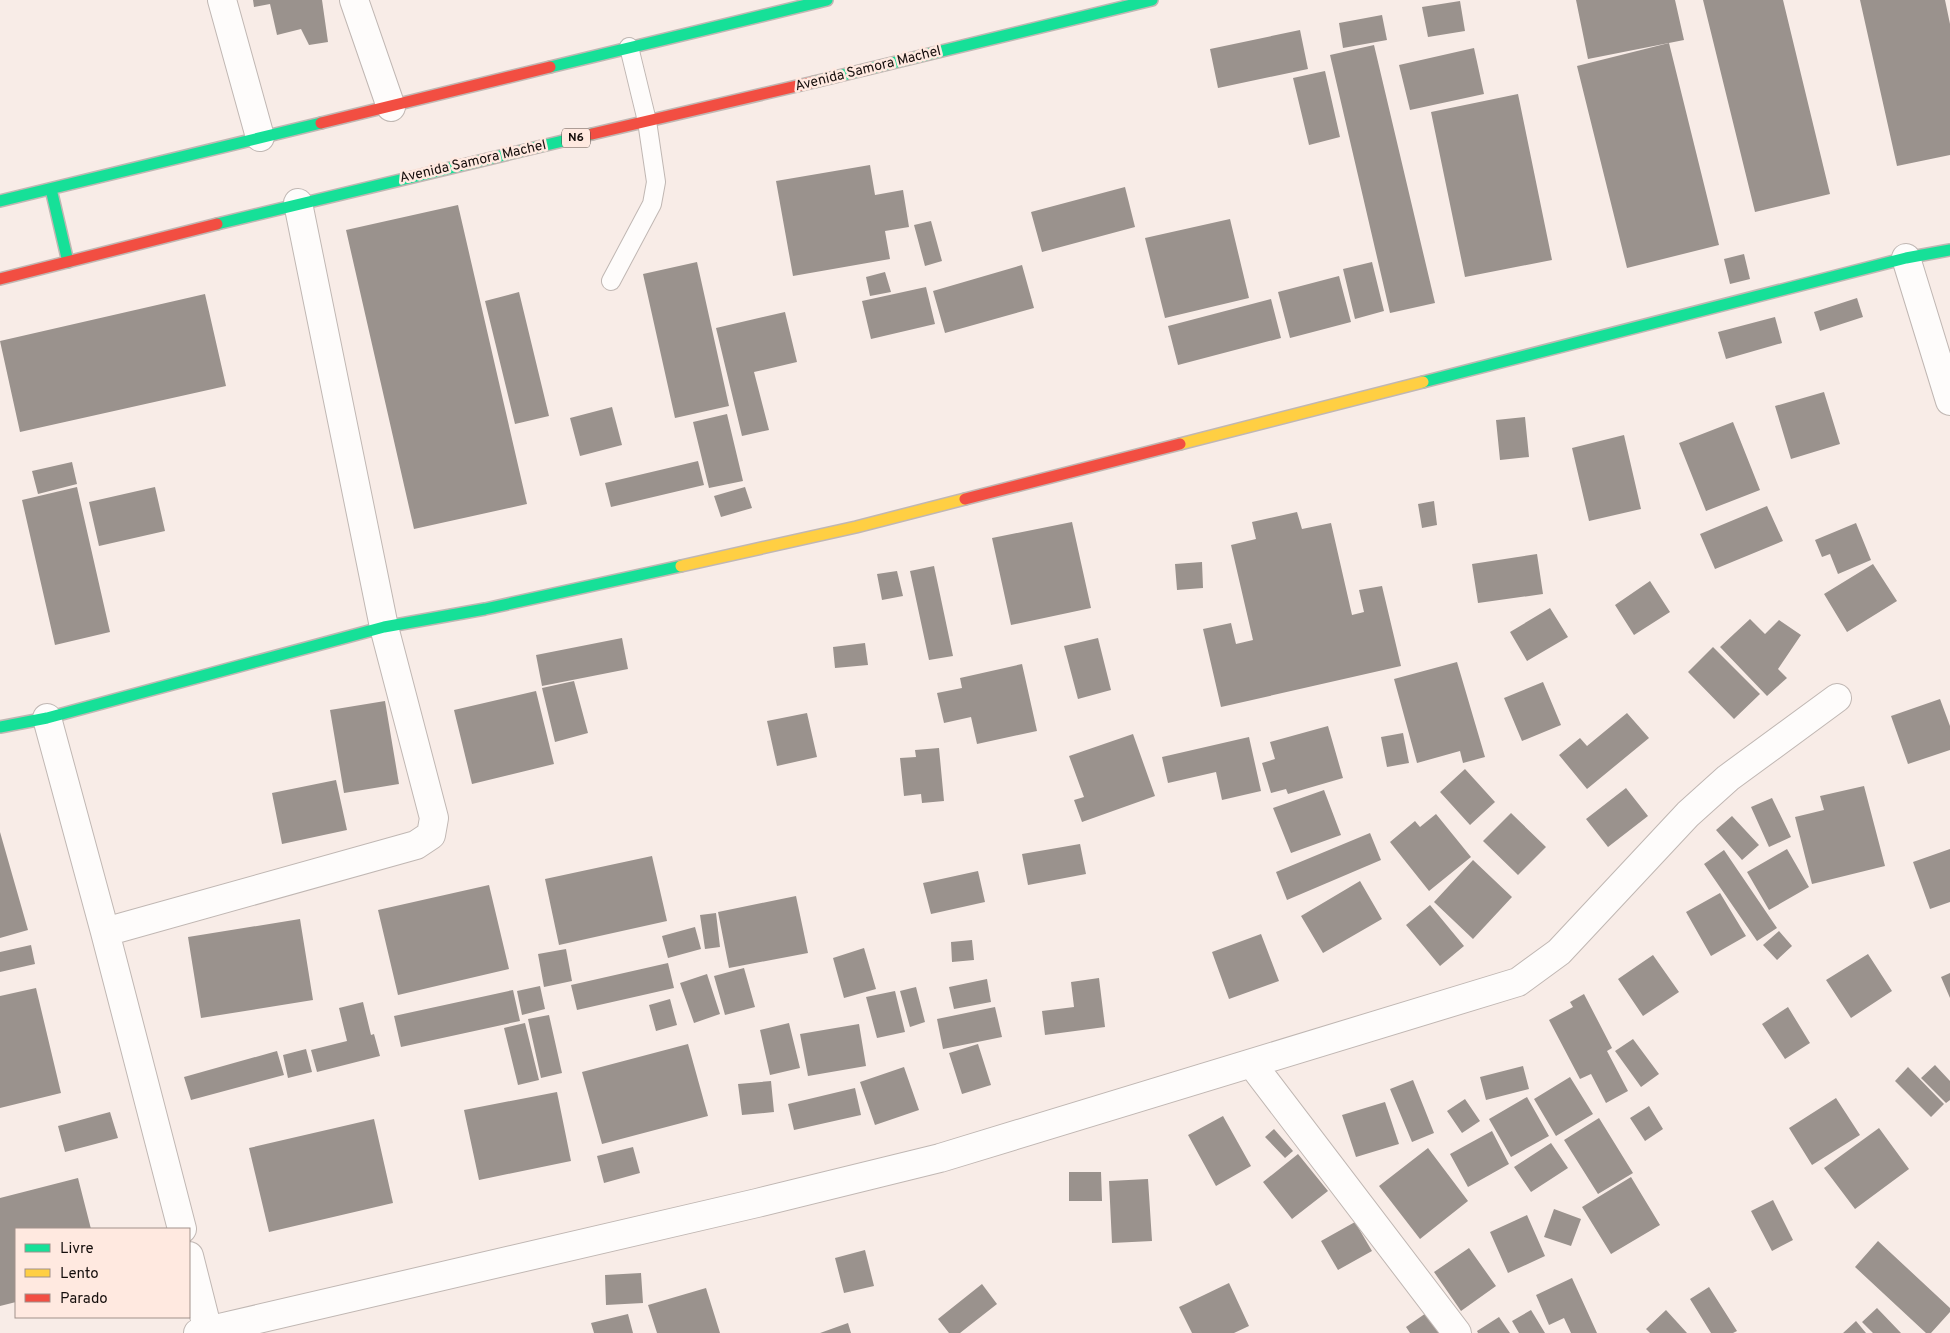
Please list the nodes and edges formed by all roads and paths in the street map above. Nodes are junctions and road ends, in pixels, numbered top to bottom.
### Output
1 (222, 0) edge
2 (354, 0) edge
3 (827, 0) edge
4 (1152, 0) edge
5 (629, 47) junction
6 (391, 107) junction
7 (646, 121) junction
8 (260, 137) junction
9 (51, 189) junction
10 (0, 202) edge
11 (298, 203) junction
12 (1950, 250) edge
13 (1906, 258) junction
14 (68, 262) junction
15 (0, 279) edge
16 (611, 281) dead end
17 (1950, 401) edge
18 (384, 628) junction
19 (1837, 698) dead end
20 (47, 718) junction
21 (0, 727) edge
22 (105, 932) junction
23 (1252, 1064) junction
24 (182, 1228) edge
25 (190, 1261) edge
26 (203, 1332) edge
27 (1457, 1333) edge

1 - 8 street
2 - 6 street
3 - 5 main road
4 - 7 main road, Avenida Samora Machel / N6
5 - 6 main road
5 - 7 lane
6 - 8 main road
7 - 11 main road, Avenida Samora Machel / N6
7 - 16 lane
8 - 9 main road
9 - 10 main road
9 - 14 main road
11 - 14 main road, Avenida Samora Machel / N6
11 - 18 street
12 - 13 main road
13 - 17 street
13 - 18 main road
14 - 15 main road, Avenida Samora Machel / N6
18 - 20 main road
18 - 22 street
19 - 23 street
20 - 21 main road
20 - 22 street
22 - 24 street
23 - 26 street
23 - 27 street
25 - 26 street

